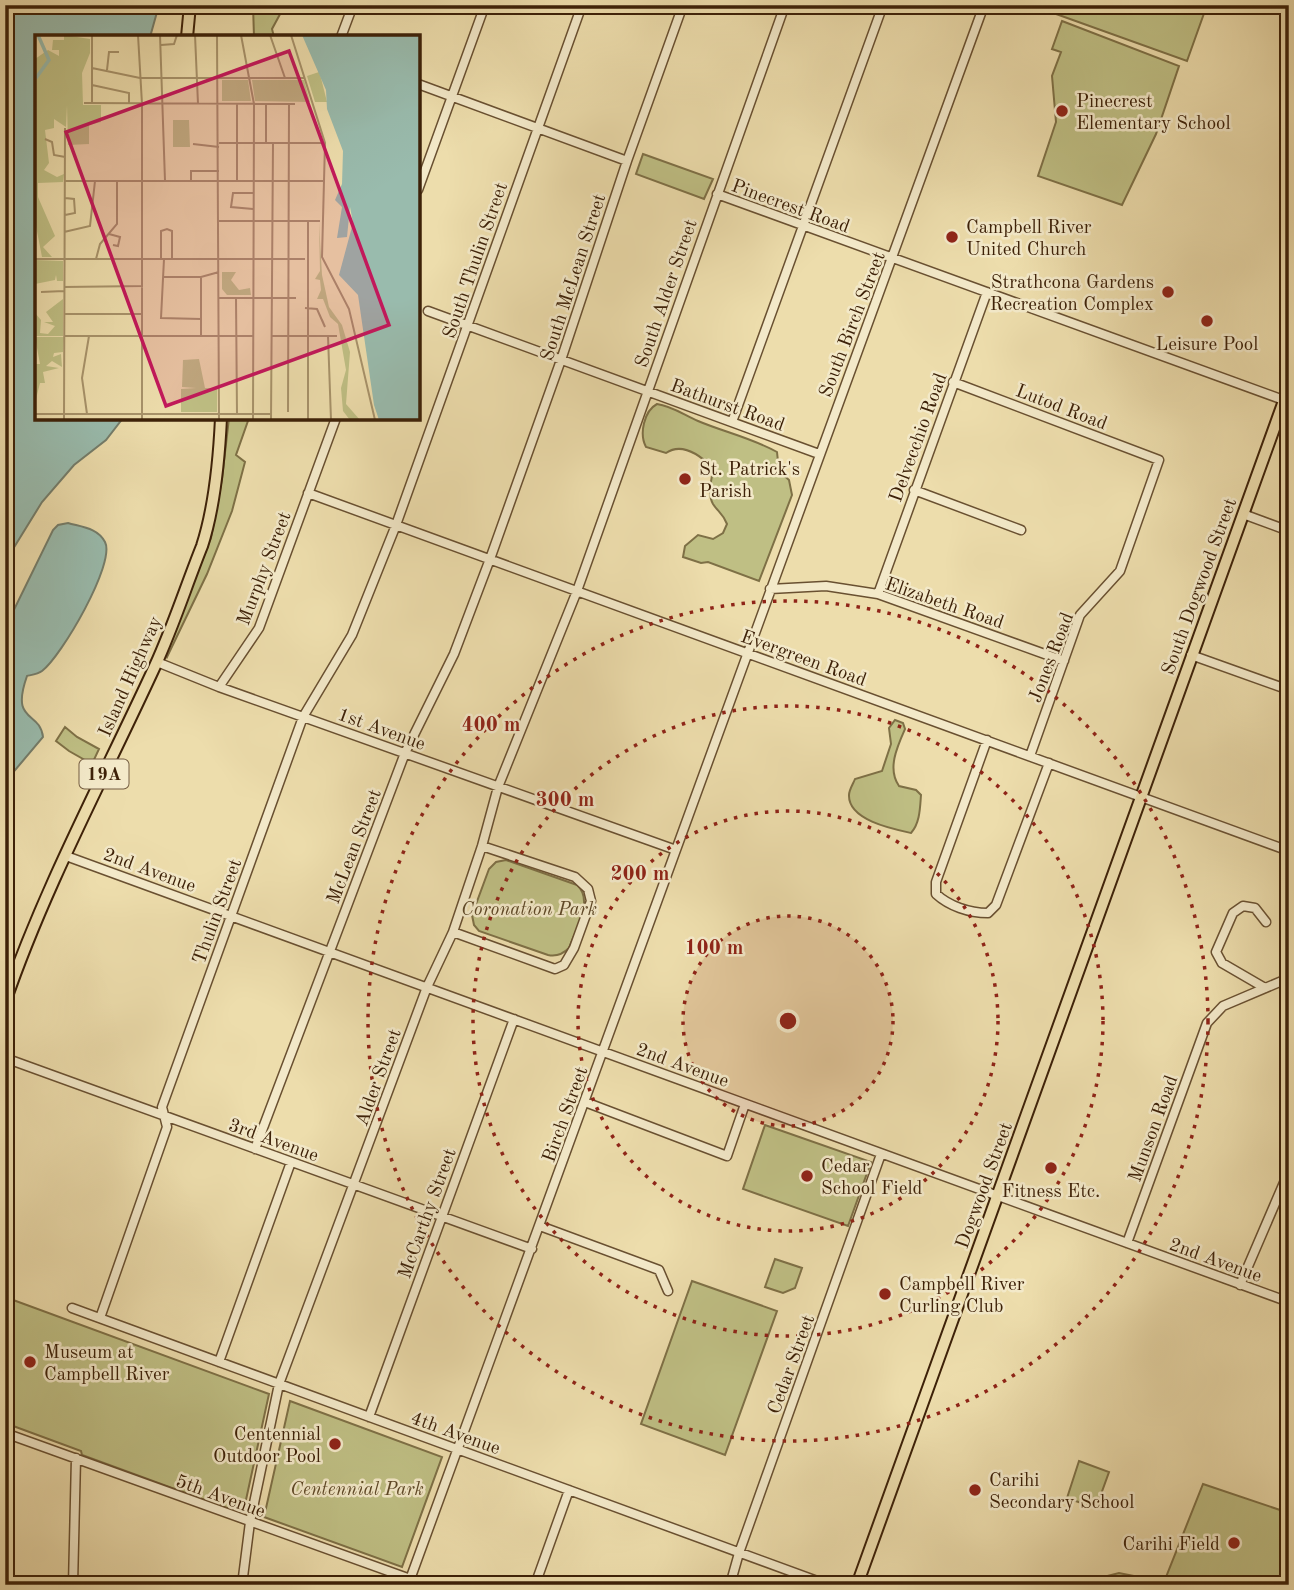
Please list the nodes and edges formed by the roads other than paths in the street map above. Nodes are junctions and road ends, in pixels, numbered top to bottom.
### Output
1 (190, 5) edge
2 (353, 5) edge
3 (485, 5) edge
4 (582, 5) edge
5 (683, 5) edge
6 (785, 5) edge
7 (883, 5) edge
8 (984, 5) edge
9 (187, 35) edge
10 (342, 35) edge
11 (420, 85) edge
12 (452, 96) junction
13 (538, 127) junction
14 (627, 161) junction
15 (420, 184) edge
16 (717, 194) junction
17 (803, 226) junction
18 (893, 258) junction
19 (987, 292) junction
20 (428, 311) dead end
21 (468, 326) junction
22 (561, 360) junction
23 (953, 382) junction
24 (1289, 387) edge
25 (648, 391) junction
26 (1286, 401) edge
27 (221, 420) edge
28 (335, 420) edge
29 (732, 422) junction
30 (819, 454) junction
31 (1159, 460) joint
32 (914, 490) junction
33 (309, 493) junction
34 (1243, 514) junction
35 (396, 525) junction
36 (1021, 530) dead end
37 (1289, 531) edge
38 (490, 559) junction
39 (770, 589) junction
40 (577, 591) junction
41 (878, 593) junction
42 (747, 653) junction
43 (1191, 655) junction
44 (1064, 661) junction
45 (157, 662) junction
46 (219, 687) junction
47 (1289, 690) edge
48 (303, 717) junction
49 (988, 740) junction
50 (405, 753) junction
51 (1030, 756) junction
52 (1049, 763) junction
53 (498, 786) junction
54 (1143, 797) junction
55 (482, 846) junction
56 (676, 850) junction
57 (1289, 851) edge
58 (66, 856) junction
59 (231, 916) junction
60 (1266, 922) dead end
61 (453, 932) junction
62 (330, 952) junction
63 (1289, 978) edge
64 (427, 987) junction
65 (1265, 988) junction
66 (5, 1002) edge
67 (514, 1019) junction
68 (603, 1052) junction
69 (5, 1058) edge
70 (585, 1102) junction
71 (745, 1104) junction
72 (164, 1116) junction
73 (255, 1149) junction
74 (881, 1154) junction
75 (291, 1162) junction
76 (1289, 1171) edge
77 (354, 1185) junction
78 (998, 1195) junction
79 (442, 1217) junction
80 (540, 1226) junction
81 (1127, 1243) junction
82 (532, 1249) junction
83 (1240, 1285) junction
84 (668, 1291) dead end
85 (1289, 1302) edge
86 (72, 1308) dead end
87 (100, 1318) junction
88 (219, 1362) junction
89 (279, 1384) junction
90 (369, 1417) junction
91 (5, 1433) edge
92 (457, 1449) junction
93 (76, 1458) junction
94 (569, 1490) junction
95 (250, 1522) junction
96 (739, 1553) junction
97 (409, 1583) edge
98 (73, 1585) edge
99 (242, 1585) edge
100 (427, 1585) edge
101 (535, 1585) edge
102 (730, 1585) edge
103 (828, 1585) edge
104 (857, 1585) edge

1 - 9 main road
2 - 10 street
3 - 12 street
4 - 13 street, South Thulin Street
5 - 14 street, South McLean Street
6 - 16 street, South Alder Street
7 - 17 street
8 - 18 street, South Birch Street
11 - 12 street
12 - 13 street
12 - 15 street
13 - 14 street
13 - 21 street, South Thulin Street
14 - 22 street, South McLean Street
16 - 17 street, Pinecrest Road
16 - 25 street, South Alder Street
17 - 18 street, Pinecrest Road
17 - 29 street
18 - 19 street, Pinecrest Road
18 - 30 street, South Birch Street
19 - 23 street, Delvecchio Road
19 - 26 street, Pinecrest Road
20 - 21 street, Bathurst Road
21 - 22 street, Bathurst Road
21 - 35 street, South Thulin Street
22 - 25 street, Bathurst Road
22 - 38 street, South McLean Street
23 - 31 street, Lutod Road
23 - 32 street, Delvecchio Road
24 - 26 main road, South Dogwood Street
25 - 29 street, Bathurst Road
25 - 40 street, South Alder Street
26 - 34 main road, South Dogwood Street
27 - 45 main road, Island Highway / 19A
28 - 33 street, Murphy Street
29 - 30 street, Bathurst Road
30 - 39 street, South Birch Street
31 - 44 street, Jones Road
32 - 36 street
32 - 41 street, Delvecchio Road
33 - 35 street, Evergreen Road
33 - 46 street, Murphy Street
34 - 37 street
34 - 43 main road, South Dogwood Street
35 - 38 street, Evergreen Road
35 - 48 street, Thulin Street
38 - 40 street, Evergreen Road
38 - 50 street, McLean Street
39 - 41 street, Elizabeth Road
39 - 42 street, South Birch Street
40 - 42 street, Evergreen Road
40 - 53 street, Alder Street
41 - 44 street, Elizabeth Road
42 - 49 street, Evergreen Road
42 - 56 street, Birch Street
43 - 47 street
43 - 54 main road, South Dogwood Street
44 - 51 street, Jones Road
45 - 46 street, 1st Avenue
45 - 58 main road, Island Highway / 19A
46 - 48 street, 1st Avenue
48 - 50 street, 1st Avenue
48 - 59 street, Thulin Street
49 - 51 street, Evergreen Road
49 - 52 street
50 - 53 street, 1st Avenue
50 - 62 street, McLean Street
51 - 52 street, Evergreen Road
52 - 54 street, Evergreen Road
53 - 55 street, Alder Street
53 - 56 street, 1st Avenue
54 - 57 street, Evergreen Road
54 - 78 main road, Dogwood Street
55 - 61 street, Alder Street
55 - 61 street
56 - 68 street, Birch Street
58 - 59 street, 2nd Avenue
58 - 66 main road, Island Highway / 19A
59 - 62 street, 2nd Avenue
59 - 72 street, Thulin Street
60 - 65 street
61 - 64 street, Alder Street
62 - 64 street, 2nd Avenue
62 - 73 street, McLean Street
63 - 65 street
64 - 67 street, 2nd Avenue
64 - 77 street, Alder Street
65 - 81 street, Munson Road
67 - 68 street, 2nd Avenue
67 - 79 street, McCarthy Street
68 - 70 street, Birch Street
68 - 71 street, 2nd Avenue
69 - 72 street, 3rd Avenue
70 - 71 street
70 - 80 street, Birch Street
71 - 74 street, 2nd Avenue
72 - 73 street, 3rd Avenue
72 - 87 street, Thulin Street
73 - 75 street, 3rd Avenue
74 - 78 street, 2nd Avenue
74 - 96 street, Cedar Street
75 - 77 street, 3rd Avenue
75 - 88 street
76 - 83 street
77 - 79 street, 3rd Avenue
77 - 89 street, Alder Street
78 - 81 street, 2nd Avenue
78 - 104 main road, Dogwood Street
79 - 82 street, 3rd Avenue
79 - 90 street, McCarthy Street
80 - 82 street, Birch Street
80 - 84 street
81 - 83 street, 2nd Avenue
82 - 92 street, Birch Street
83 - 85 street, 2nd Avenue
86 - 87 street, 4th Avenue
87 - 88 street, 4th Avenue
88 - 89 street, 4th Avenue
89 - 90 street, 4th Avenue
89 - 95 street, Alder Street
90 - 92 street, 4th Avenue
91 - 93 street, 5th Avenue
92 - 94 street, 4th Avenue
92 - 97 street, Birch Street
93 - 95 street, 5th Avenue
93 - 98 street
94 - 96 street, 4th Avenue
94 - 101 street
95 - 97 street, 5th Avenue
95 - 99 street, Alder Street
96 - 102 street, Cedar Street
96 - 103 street, 4th Avenue
97 - 100 street, 5th Avenue

